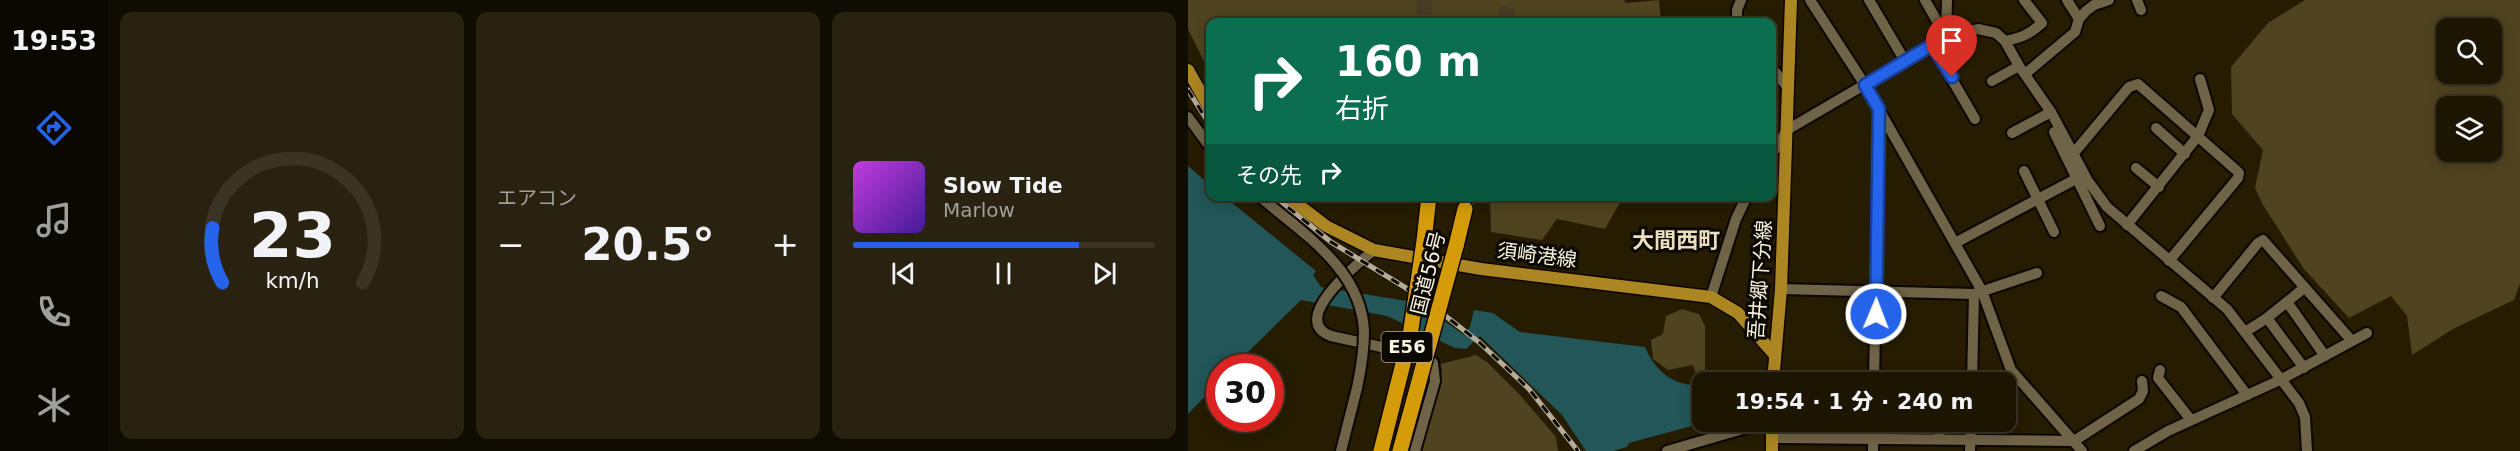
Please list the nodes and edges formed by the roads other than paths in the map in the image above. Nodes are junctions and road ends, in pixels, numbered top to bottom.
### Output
1 (1741, 0) edge
2 (1791, 0) edge
3 (1810, 0) edge
4 (1869, 0) edge
5 (1925, 0) edge
6 (1947, 0) edge
7 (2024, 0) edge
8 (2067, 0) edge
9 (2109, 0) edge
10 (1737, 18) edge
11 (2079, 19) junction
12 (1946, 37) junction
13 (2005, 41) junction
14 (1932, 45) junction
15 (1905, 61) junction
16 (1188, 70) edge
17 (2022, 70) junction
18 (1776, 73) edge
19 (2200, 79) dead end
20 (1992, 81) dead end
21 (1865, 85) junction
22 (1788, 87) junction
23 (1206, 102) edge
24 (1879, 109) junction
25 (2049, 113) junction
26 (1188, 117) edge
27 (1975, 119) dead end
28 (2156, 128) dead end
29 (1787, 130) junction
30 (2012, 133) dead end
31 (2198, 136) junction
32 (1206, 142) edge
33 (1776, 148) edge
34 (2073, 154) junction
35 (2185, 154) junction
36 (2136, 168) dead end
37 (2024, 171) dead end
38 (2076, 179) junction
39 (2159, 187) junction
40 (2038, 198) junction
41 (1265, 201) edge
42 (1294, 201) edge
43 (1428, 201) edge
44 (1745, 201) edge
45 (1465, 209) tunnel mouth
46 (2127, 225) junction
47 (2100, 226) dead end
48 (2054, 232) dead end
49 (1955, 243) junction
50 (1374, 250) junction
51 (2169, 261) junction
52 (2037, 273) dead end
53 (2304, 288) junction
54 (1781, 289) junction
55 (1877, 291) junction
56 (1978, 292) junction
57 (2161, 296) dead end
58 (1711, 297) junction
59 (2213, 298) junction
60 (2287, 302) junction
61 (2267, 318) junction
62 (2245, 332) junction
63 (2367, 333) dead end
64 (2352, 341) junction
65 (1774, 354) junction
66 (2325, 356) junction
67 (2304, 368) junction
68 (2160, 370) dead end
69 (1773, 372) edge
70 (1874, 372) edge
71 (1973, 372) edge
72 (2280, 380) junction
73 (2142, 381) dead end
74 (2247, 395) junction
75 (2191, 420) junction
76 (1733, 432) edge
77 (1772, 432) edge
78 (1873, 432) edge
79 (1939, 432) edge
80 (1772, 438) junction
81 (1873, 438) junction
82 (1939, 439) junction
83 (2074, 441) junction
84 (1970, 445) edge
85 (1341, 451) edge
86 (1381, 451) edge
87 (1400, 451) edge
88 (1415, 451) edge
89 (1667, 451) edge
90 (1772, 451) edge
91 (1873, 451) edge
92 (2082, 451) edge
93 (2134, 451) edge
94 (2307, 451) edge

1 - 10 street
2 - 22 main road, 吾井郷下分線
3 - 21 street
4 - 15 street
5 - 12 street
6 - 12 street
7 - 13 street
8 - 11 street
9 - 11 street
11 - 17 street
12 - 13 street
12 - 14 street
13 - 17 street
14 - 15 street
14 - 27 street
15 - 21 street
16 - 23 main road
17 - 20 street
17 - 25 street
18 - 22 street
19 - 31 street
21 - 24 street
21 - 29 street
22 - 29 main road, 吾井郷下分線
24 - 49 street
24 - 55 street
25 - 30 street
25 - 34 street
25 - 38 street
26 - 32 street
28 - 35 street
29 - 33 street
29 - 54 main road, 吾井郷下分線
31 - 34 street
31 - 35 street
31 - 51 street
34 - 46 street
35 - 39 street
36 - 39 street
37 - 40 street
38 - 40 street
38 - 47 street
39 - 46 street
40 - 48 street
40 - 49 street
41 - 85 street, bridge
42 - 50 main road, 須崎港線
43 - 86 highway, E56, bridge
44 - 58 street
45 - 87 highway, 国道56号, bridge
46 - 51 street
49 - 56 street
50 - 58 main road, 須崎港線
50 - 88 street
51 - 59 street
52 - 56 street
53 - 59 street
53 - 60 street
53 - 64 street
54 - 55 street
54 - 65 main road, 吾井郷下分線
55 - 56 street
55 - 70 street
56 - 71 street
56 - 83 street
57 - 74 street
58 - 65 main road, 須崎港線
59 - 62 street
60 - 61 street
60 - 66 street
61 - 62 street
61 - 67 street
62 - 72 street
63 - 64 street
64 - 66 street
65 - 69 main road, 吾井郷下分線
66 - 67 street
67 - 72 street
68 - 75 street
72 - 74 street
72 - 94 street
73 - 83 street
74 - 75 street
75 - 93 street
76 - 89 street
77 - 80 main road
78 - 81 street
79 - 82 street
80 - 81 street
80 - 90 main road
81 - 82 street
81 - 91 street
82 - 84 street
83 - 84 street
83 - 92 street

